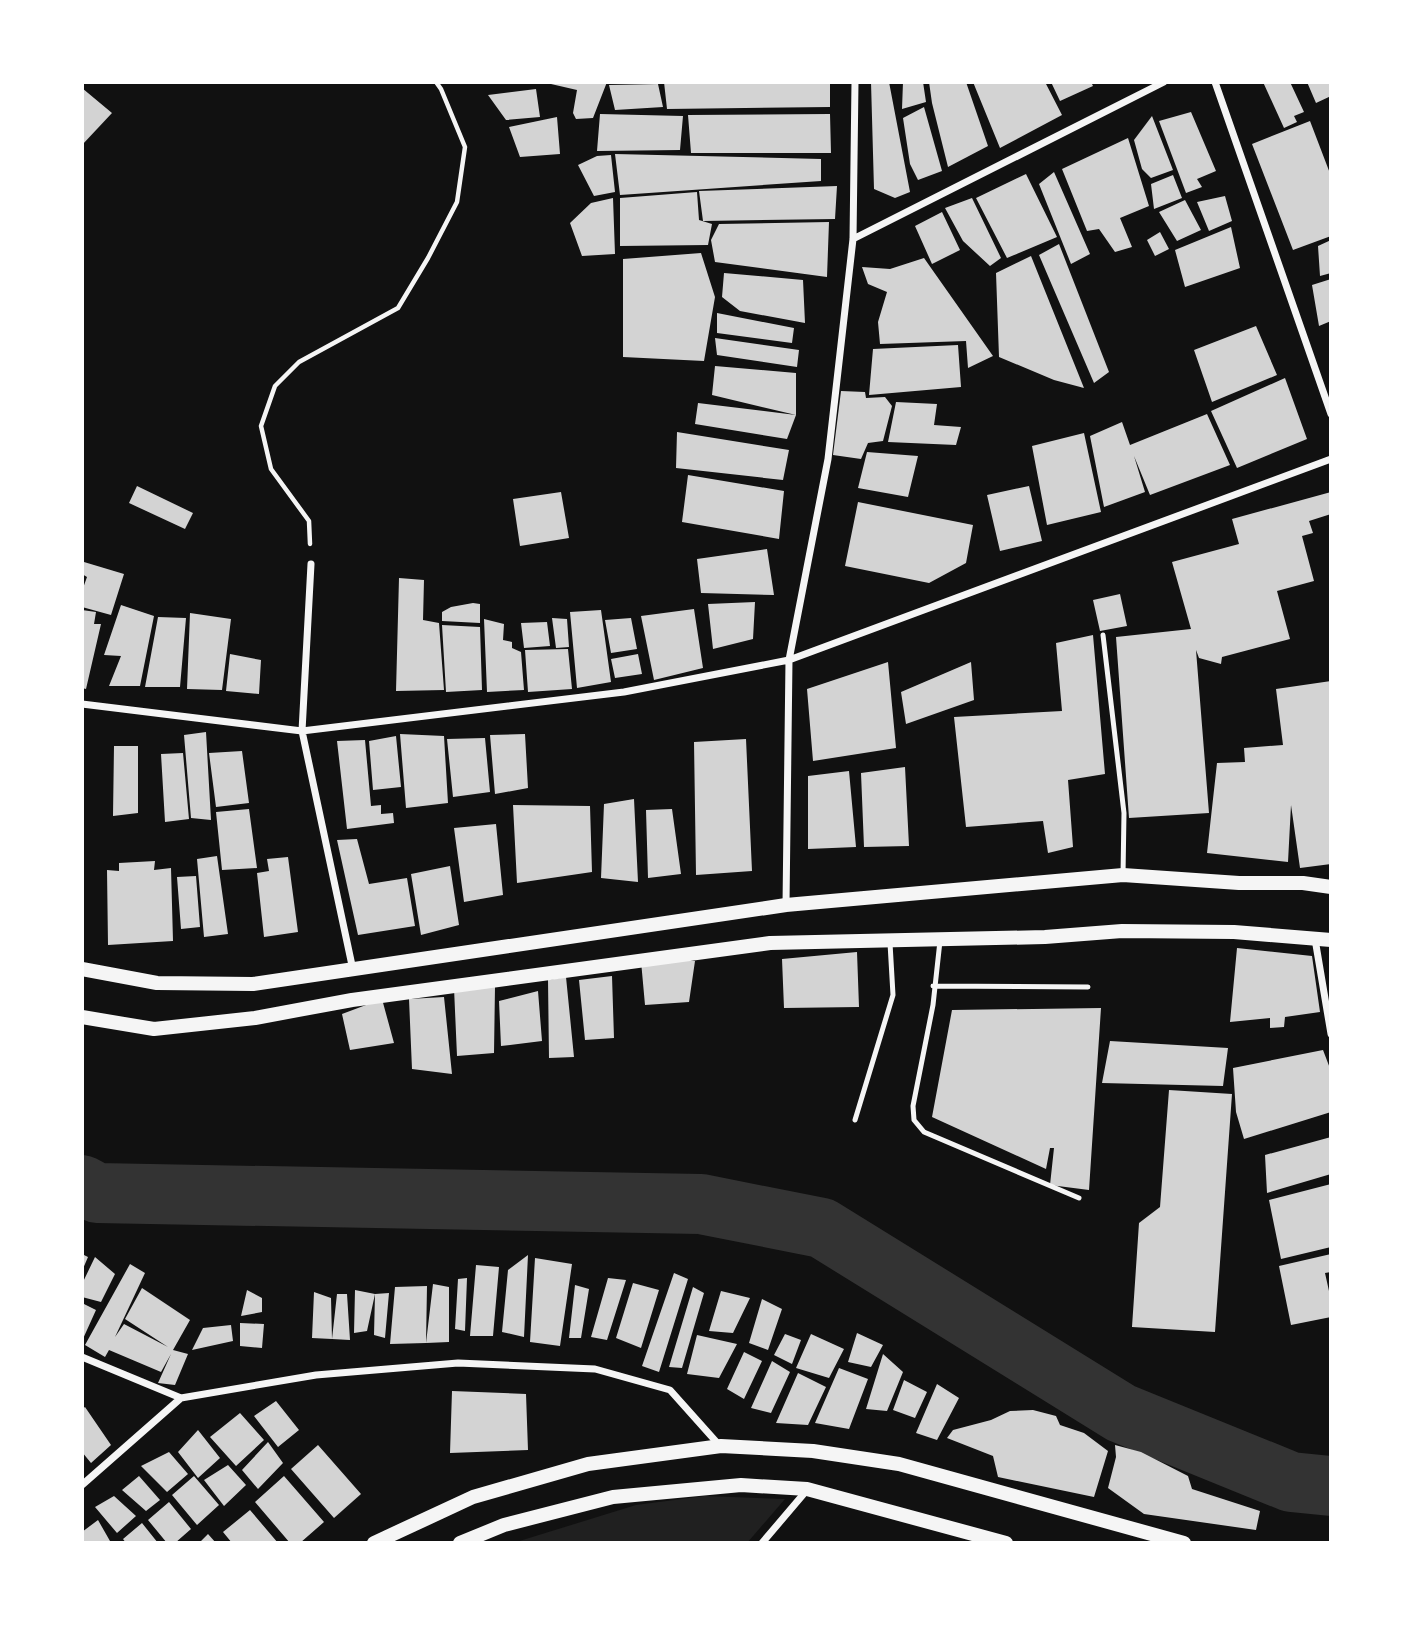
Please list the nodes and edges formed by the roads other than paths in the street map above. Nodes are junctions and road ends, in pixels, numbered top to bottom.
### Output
1 (855, 82) edge
2 (1164, 82) edge
3 (1215, 82) edge
4 (853, 239) junction
5 (1331, 414) edge
6 (1331, 459) edge
7 (311, 564) road end
8 (1103, 635) dead end
9 (789, 660) junction
10 (82, 704) edge
11 (302, 731) junction
12 (1123, 875) junction
13 (1331, 887) edge
14 (786, 905) junction
15 (940, 938) junction
16 (1315, 938) junction
17 (889, 940) junction
18 (1331, 940) edge
19 (82, 969) edge
20 (353, 970) junction
21 (933, 986) junction
22 (1088, 987) dead end
23 (82, 1017) edge
24 (1331, 1034) edge
25 (855, 1120) dead end
26 (1079, 1198) dead end
27 (82, 1357) edge
28 (181, 1398) junction
29 (721, 1446) junction
30 (82, 1485) edge
31 (807, 1489) junction
32 (382, 1541) edge
33 (460, 1543) edge
34 (762, 1543) edge
35 (1006, 1543) edge
36 (1184, 1543) edge

1 - 4 street
2 - 4 street
3 - 5 street
4 - 9 street
6 - 9 street
7 - 11 street
8 - 12 lane
9 - 11 street
9 - 14 street
10 - 11 street
11 - 20 street
12 - 13 main road
12 - 14 main road
14 - 20 main road
15 - 16 main road
15 - 17 main road
15 - 21 lane
16 - 18 main road
16 - 24 street
17 - 23 main road
17 - 25 lane
19 - 20 main road
21 - 22 lane
21 - 26 lane
27 - 28 street
28 - 29 street
28 - 30 street
29 - 32 main road
29 - 36 main road
31 - 33 main road
31 - 34 street
31 - 35 main road

